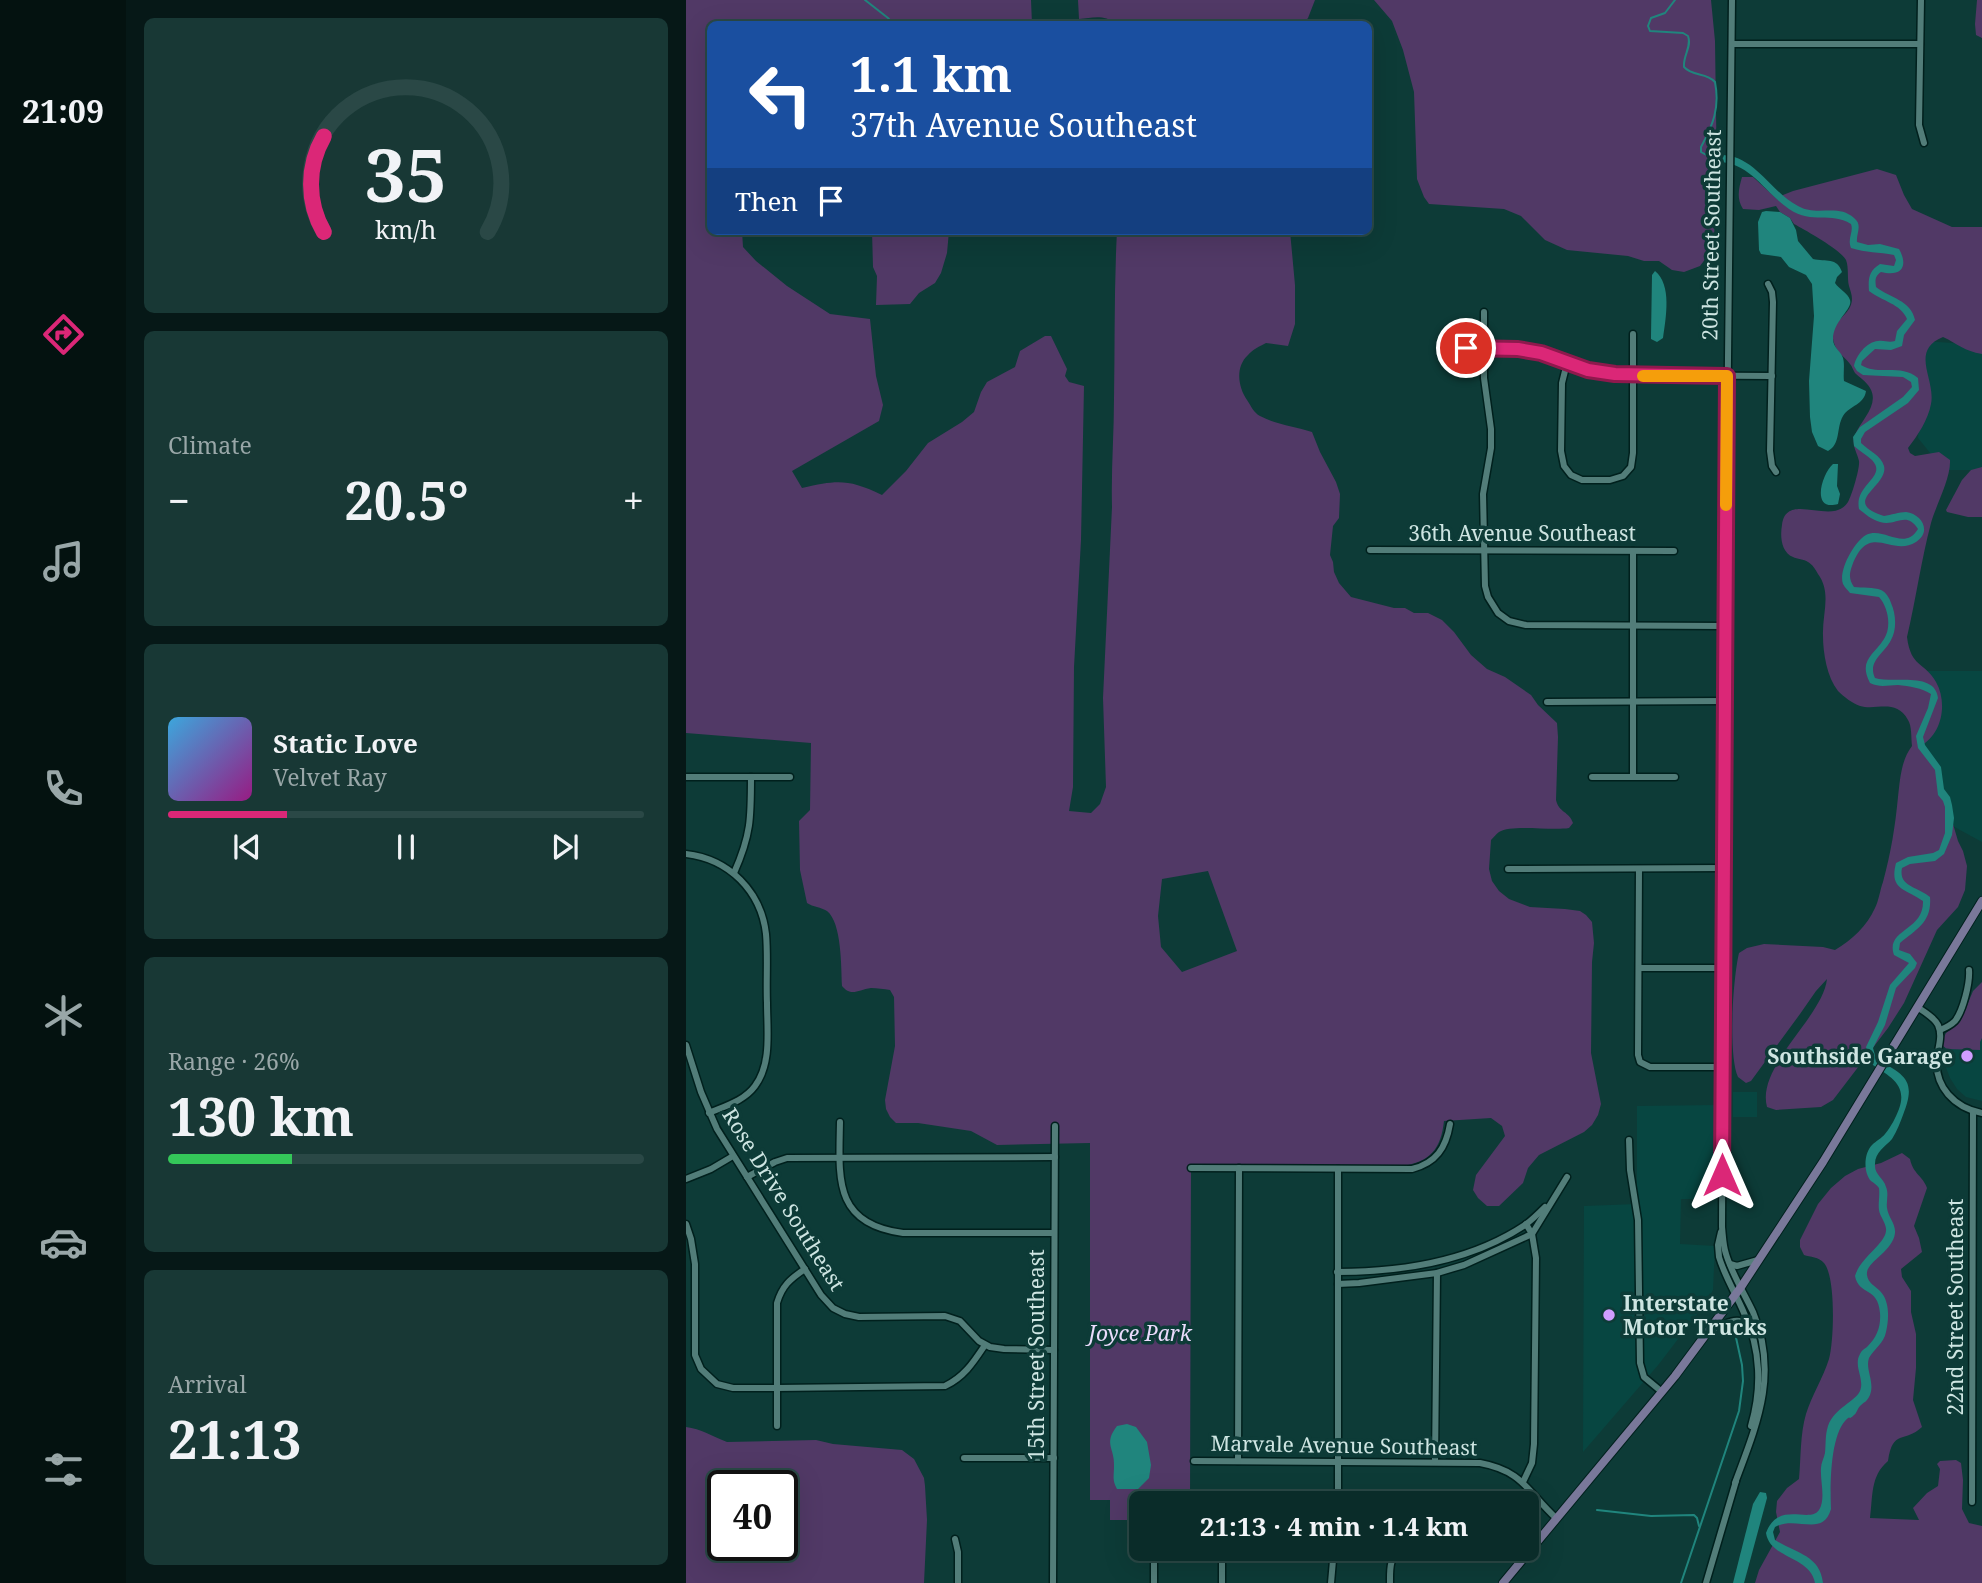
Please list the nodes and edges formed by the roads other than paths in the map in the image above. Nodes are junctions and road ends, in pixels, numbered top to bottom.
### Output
1 (1732, 0) edge
2 (1920, 0) edge
3 (1731, 44) junction
4 (1920, 44) junction
5 (1924, 143) dead end
6 (1769, 284) dead end
7 (1484, 312) dead end
8 (1633, 334) dead end
9 (1448, 347) dead end
10 (1483, 348) junction
11 (1567, 363) junction
12 (1633, 376) junction
13 (1727, 376) junction
14 (1772, 376) junction
15 (1776, 472) dead end
16 (1370, 550) dead end
17 (1483, 551) junction
18 (1633, 551) junction
19 (1674, 551) dead end
20 (1633, 625) junction
21 (1724, 626) junction
22 (1633, 701) junction
23 (1724, 701) junction
24 (1547, 702) dead end
25 (1592, 776) dead end
26 (1633, 776) junction
27 (1675, 776) dead end
28 (686, 777) edge
29 (751, 777) junction
30 (790, 778) dead end
31 (686, 854) edge
32 (1724, 868) junction
33 (1508, 869) dead end
34 (1639, 869) junction
35 (734, 873) junction
36 (1982, 901) edge
37 (1639, 968) junction
38 (1723, 968) junction
39 (1969, 970) dead end
40 (1917, 1007) junction
41 (1940, 1030) junction
42 (687, 1050) edge
43 (1723, 1067) junction
44 (1973, 1111) junction
45 (709, 1113) junction
46 (1982, 1113) edge
47 (840, 1122) dead end
48 (1450, 1124) dead end
49 (1055, 1126) dead end
50 (1629, 1140) dead end
51 (733, 1156) junction
52 (839, 1157) junction
53 (1055, 1157) junction
54 (1191, 1168) dead end
55 (1239, 1168) junction
56 (1338, 1170) junction
57 (747, 1177) junction
58 (1566, 1177) dead end
59 (686, 1178) edge
60 (1549, 1203) junction
61 (686, 1224) edge
62 (1526, 1224) junction
63 (1722, 1227) junction
64 (1054, 1233) junction
65 (1532, 1234) junction
66 (1760, 1260) junction
67 (1730, 1264) junction
68 (805, 1269) junction
69 (1337, 1272) junction
70 (1437, 1273) junction
71 (1338, 1284) junction
72 (1741, 1287) junction
73 (1735, 1295) junction
74 (1749, 1325) junction
75 (1710, 1331) junction
76 (985, 1345) junction
77 (1054, 1350) junction
78 (777, 1388) junction
79 (1662, 1392) junction
80 (777, 1426) dead end
81 (964, 1458) dead end
82 (1054, 1458) junction
83 (1194, 1461) dead end
84 (1238, 1461) junction
85 (1338, 1462) junction
86 (1435, 1462) junction
87 (1523, 1482) junction
88 (1735, 1483) junction
89 (1338, 1491) edge
90 (1972, 1503) dead end
91 (1556, 1518) junction
92 (955, 1539) dead end
93 (1154, 1561) edge
94 (1222, 1561) edge
95 (1333, 1561) edge
96 (1391, 1561) edge
97 (958, 1583) edge
98 (1053, 1583) edge
99 (1154, 1583) edge
100 (1222, 1583) edge
101 (1331, 1583) edge
102 (1390, 1583) edge
103 (1503, 1583) edge
104 (1706, 1583) edge

1 - 3 street, 20th Street Southeast
2 - 4 street
3 - 4 street
3 - 13 street, 20th Street Southeast
4 - 5 street
6 - 14 street
7 - 10 street
8 - 12 street
9 - 10 street
10 - 11 street
10 - 17 street
11 - 12 street
11 - 12 street
12 - 13 street
13 - 14 street
13 - 21 street, 20th Street Southeast
14 - 15 street
16 - 17 street, 36th Avenue Southeast
17 - 18 street, 36th Avenue Southeast
17 - 20 street
18 - 19 street, 36th Avenue Southeast
18 - 20 street
20 - 21 street
20 - 22 street
21 - 23 street, 20th Street Southeast
22 - 23 street
22 - 24 street
22 - 26 street
23 - 32 street, 20th Street Southeast
25 - 26 street
26 - 27 street
28 - 29 street
29 - 30 street
29 - 35 street
31 - 35 street
32 - 34 street
32 - 38 street, 20th Street Southeast
33 - 34 street
34 - 37 street
35 - 45 street
36 - 40 main road
37 - 38 street
37 - 43 street
38 - 43 street, 20th Street Southeast
39 - 41 street
40 - 41 street
40 - 66 main road
41 - 44 street
42 - 45 street, Rose Drive Southeast
43 - 63 street, 20th Street Southeast
44 - 46 street
44 - 90 street, 22nd Street Southeast
45 - 51 street, Rose Drive Southeast
47 - 52 street
48 - 56 street
49 - 53 street, 15th Street Southeast
50 - 79 street
51 - 57 street, Rose Drive Southeast
51 - 59 street
52 - 53 street
52 - 57 street
52 - 64 street
53 - 64 street, 15th Street Southeast
54 - 55 street
55 - 56 street
55 - 84 street
56 - 69 street
57 - 68 street, Rose Drive Southeast
58 - 60 street
60 - 62 street
60 - 65 street
61 - 78 street
62 - 65 street
62 - 69 street
63 - 67 street, 20th Street Southeast
63 - 73 street, 20th Street Southeast
64 - 77 street, 15th Street Southeast
65 - 70 street
65 - 87 street
66 - 67 street
66 - 72 main road
67 - 72 street, 20th Street Southeast
68 - 76 street, Rose Drive Southeast
68 - 78 street
69 - 71 street
70 - 71 street
70 - 86 street
71 - 85 street
72 - 73 main road
72 - 88 street, 20th Street Southeast
73 - 74 street, 20th Street Southeast
73 - 75 main road
74 - 75 street
74 - 88 street, 20th Street Southeast
75 - 79 main road
76 - 77 street
76 - 78 street
77 - 82 street, 15th Street Southeast
78 - 80 street
79 - 91 main road
81 - 82 street
82 - 98 street, 15th Street Southeast
83 - 84 street, Marvale Avenue Southeast
84 - 85 street, Marvale Avenue Southeast
85 - 86 street, Marvale Avenue Southeast
85 - 89 street
86 - 87 street, Marvale Avenue Southeast
87 - 91 street, Marvale Avenue Southeast
88 - 104 street, 20th Street Southeast
91 - 103 main road
92 - 97 street
93 - 99 street
94 - 100 street
95 - 101 street
96 - 102 street

